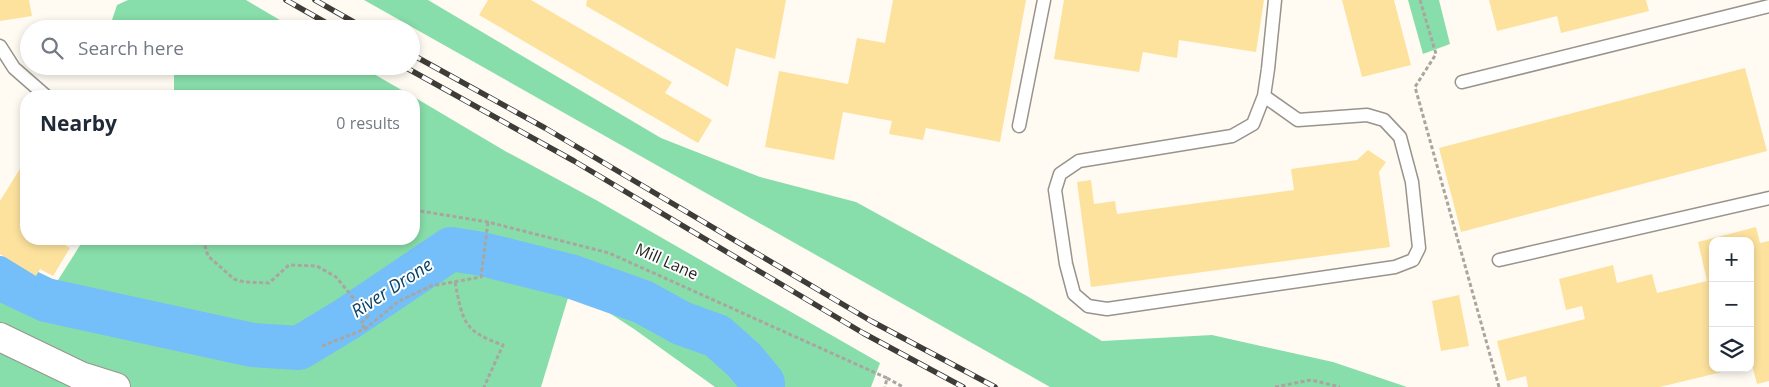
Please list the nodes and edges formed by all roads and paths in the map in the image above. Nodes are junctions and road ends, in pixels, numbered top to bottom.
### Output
1 (1044, 0) edge
2 (1275, 0) edge
3 (1420, 0) edge
4 (1769, 6) edge
5 (0, 46) edge
6 (20, 73) edge
7 (22, 75) edge
8 (1462, 82) dead end
9 (39, 90) edge
10 (1264, 96) junction
11 (1020, 126) dead end
12 (1769, 198) edge
13 (420, 211) edge
14 (488, 222) junction
15 (205, 245) edge
16 (1499, 260) dead end
17 (456, 282) junction
18 (365, 329) junction
19 (0, 337) edge
20 (322, 346) dead end
21 (887, 378) junction
22 (116, 387) edge
23 (484, 387) edge
24 (885, 387) edge
25 (903, 387) edge
26 (1275, 387) edge
27 (1340, 387) edge
28 (1499, 387) edge

1 - 11 lane
2 - 10 lane
3 - 28 path
4 - 8 lane
5 - 6 lane
7 - 9 lane
10 - 10 lane
12 - 16 lane
13 - 14 path, Mill Lane
14 - 17 path
14 - 21 path, Mill Lane
15 - 18 path
17 - 18 path
17 - 23 path
18 - 20 path
19 - 22 main road
21 - 24 path
21 - 25 path, Mill Lane
26 - 27 path

